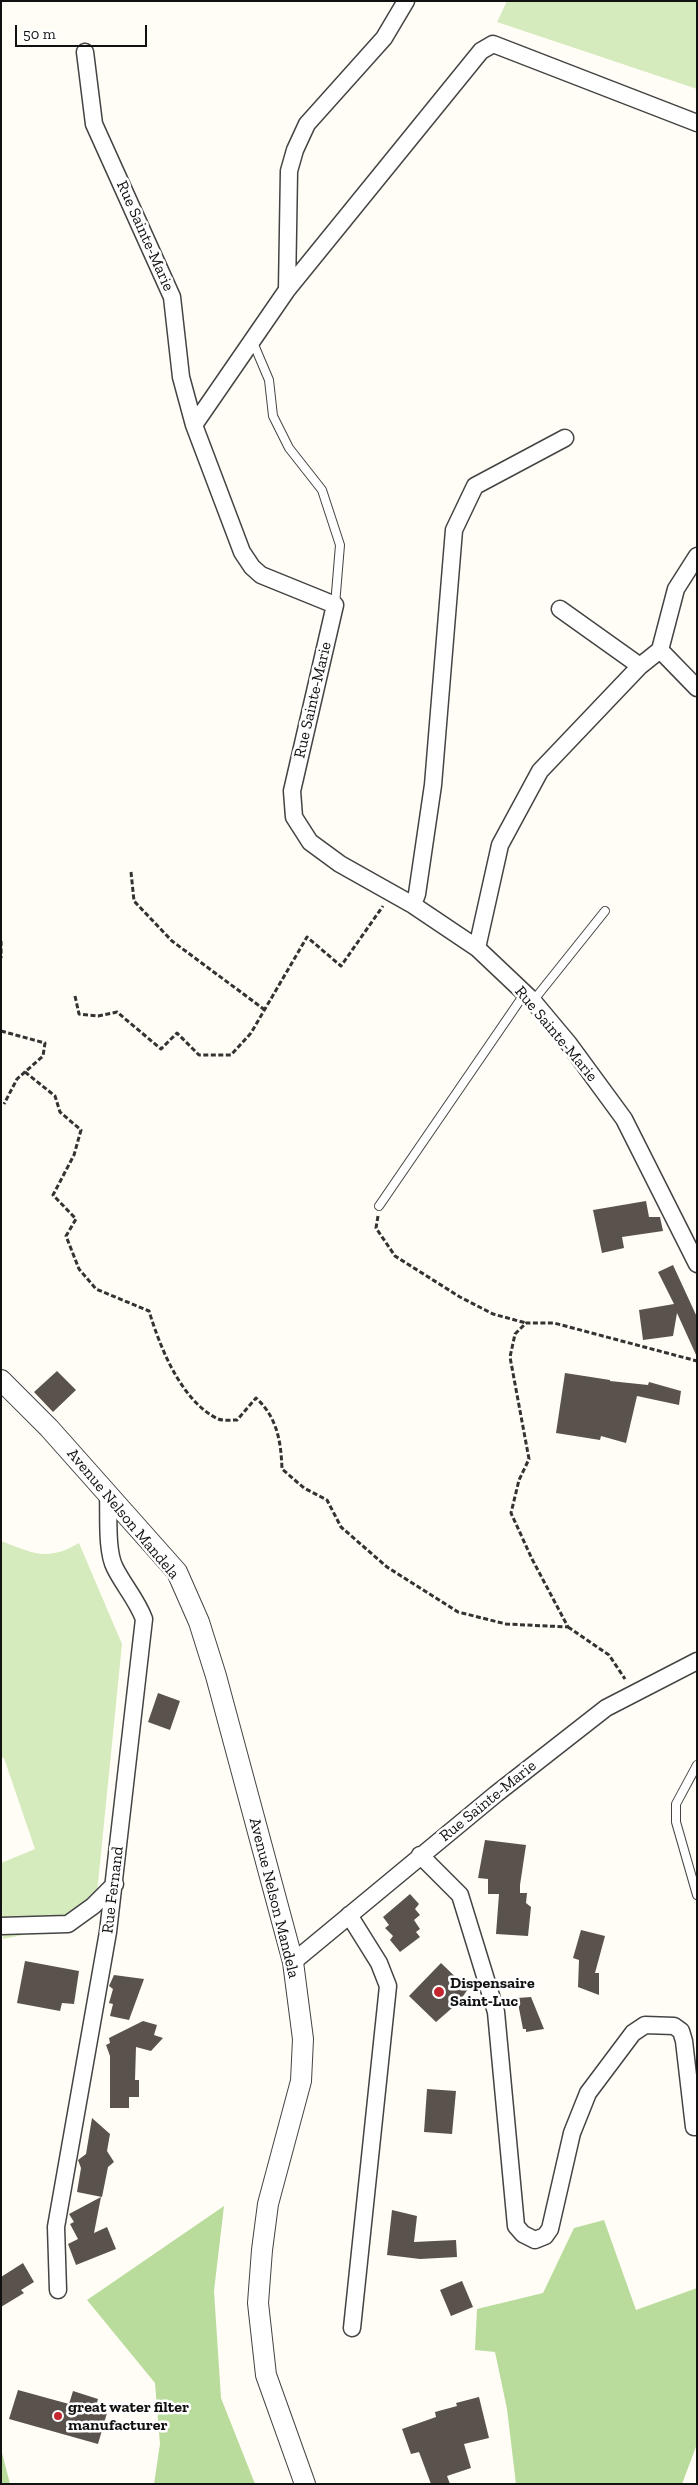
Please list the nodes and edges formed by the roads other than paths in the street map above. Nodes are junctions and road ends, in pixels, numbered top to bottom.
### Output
1 (406, 1) edge
2 (85, 52) dead end
3 (697, 123) edge
4 (287, 290) junction
5 (252, 340) junction
6 (194, 425) junction
7 (565, 438) dead end
8 (697, 556) edge
9 (335, 605) junction
10 (560, 610) dead end
11 (660, 650) junction
12 (640, 666) junction
13 (697, 688) edge
14 (413, 905) junction
15 (605, 912) dead end
16 (477, 948) junction
17 (529, 997) junction
18 (379, 1206) road end
19 (697, 1264) edge
20 (1, 1380) edge
21 (108, 1495) junction
22 (697, 1661) edge
23 (697, 1765) edge
24 (420, 1856) junction
25 (114, 1884) junction
26 (697, 1895) edge
27 (349, 1915) junction
28 (1, 1926) edge
29 (293, 1962) junction
30 (694, 2127) dead end
31 (58, 2290) dead end
32 (352, 2328) dead end
33 (305, 2484) edge

1 - 4 street
2 - 6 street, Rue Sainte-Marie
3 - 4 street
4 - 5 street
5 - 6 street
5 - 9 lane
6 - 9 street, Rue Sainte-Marie
7 - 14 street
8 - 11 street
9 - 14 street, Rue Sainte-Marie
10 - 12 street
11 - 12 street
11 - 13 street
12 - 16 street
14 - 16 street, Rue Sainte-Marie
15 - 17 lane
16 - 17 street, Rue Sainte-Marie
17 - 18 lane
17 - 19 street, Rue Sainte-Marie
20 - 21 street, Avenue Nelson Mandela
21 - 25 street, Rue Fernand
21 - 29 street, Avenue Nelson Mandela
22 - 24 street, Rue Sainte-Marie
23 - 26 lane
24 - 27 street, Rue Sainte-Marie
24 - 30 street
25 - 28 street
25 - 31 street, Rue Fernand
27 - 29 street, Rue Sainte-Marie
27 - 32 street
29 - 33 street, Avenue Nelson Mandela

